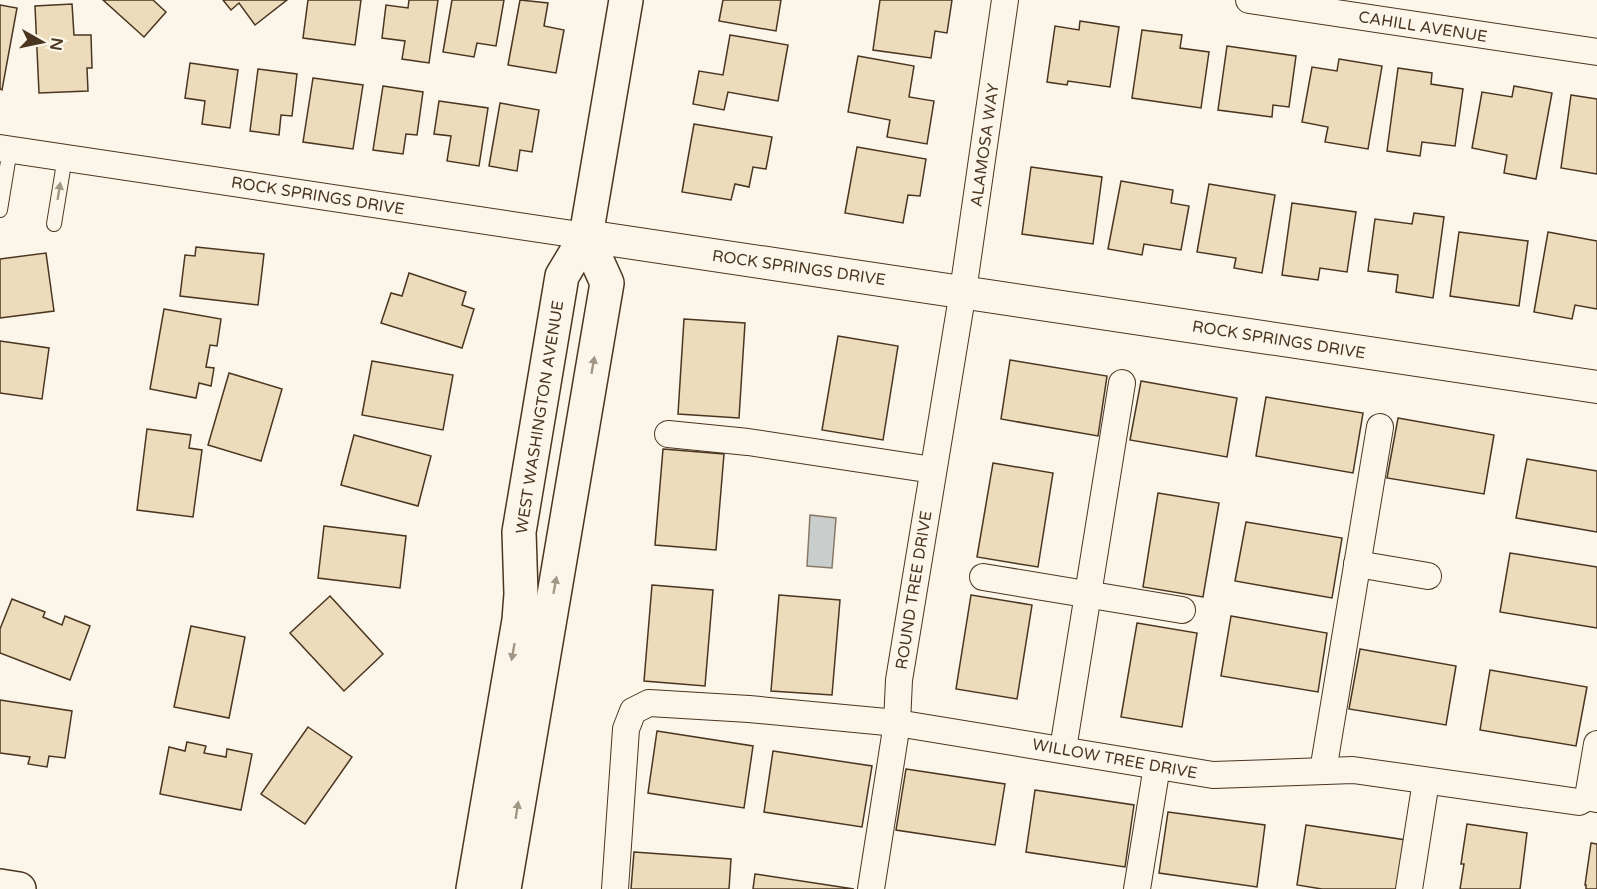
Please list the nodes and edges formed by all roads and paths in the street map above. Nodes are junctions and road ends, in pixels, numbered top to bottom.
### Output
1 (626, 0) edge
2 (1005, 0) edge
3 (1250, 0) edge
4 (1345, 7) edge
5 (1597, 52) edge
6 (5, 149) edge
7 (65, 157) junction
8 (0, 210) edge
9 (54, 224) dead end
10 (586, 236) junction
11 (963, 291) junction
12 (1122, 383) dead end
13 (1597, 387) edge
14 (1380, 427) dead end
15 (668, 434) dead end
16 (933, 470) junction
17 (1357, 564) junction
18 (1428, 576) dead end
19 (983, 577) dead end
20 (1086, 594) junction
21 (1182, 610) dead end
22 (897, 723) junction
23 (1597, 744) edge
24 (1063, 748) junction
25 (1157, 766) junction
26 (1323, 771) junction
27 (1426, 781) junction
28 (1593, 798) edge
29 (491, 877) edge
30 (0, 886) edge
31 (19, 889) edge
32 (615, 889) edge
33 (871, 889) edge
34 (1137, 889) edge
35 (1409, 889) edge

1 - 10 main road, WEST WASHINGTON AVENUE
2 - 11 street, ALAMOSA WAY
3 - 4 street, CAHILL AVENUE
4 - 5 street, CAHILL AVENUE
6 - 7 street, ROCK SPRINGS DRIVE
6 - 8 lane
9 -> 7 lane
7 - 10 street, ROCK SPRINGS DRIVE
10 - 11 street, ROCK SPRINGS DRIVE
10 -> 29 main road, WEST WASHINGTON AVENUE
29 -> 10 main road, WEST WASHINGTON AVENUE
11 - 13 street, ROCK SPRINGS DRIVE
11 - 16 street, ROUND TREE DRIVE
12 - 20 street
14 - 17 street
15 - 16 street
16 - 22 street, ROUND TREE DRIVE
17 - 18 street
17 - 26 street
19 - 20 street
20 - 21 street
20 - 24 street
22 - 24 street, WILLOW TREE DRIVE
22 - 32 street, WILLOW TREE DRIVE
22 - 33 street, ROUND TREE DRIVE
23 - 28 street
24 - 25 street, WILLOW TREE DRIVE
25 - 26 street, WILLOW TREE DRIVE
25 - 34 street
26 - 27 street, WILLOW TREE DRIVE
27 - 28 street, WILLOW TREE DRIVE
27 - 35 street
30 - 31 main road

